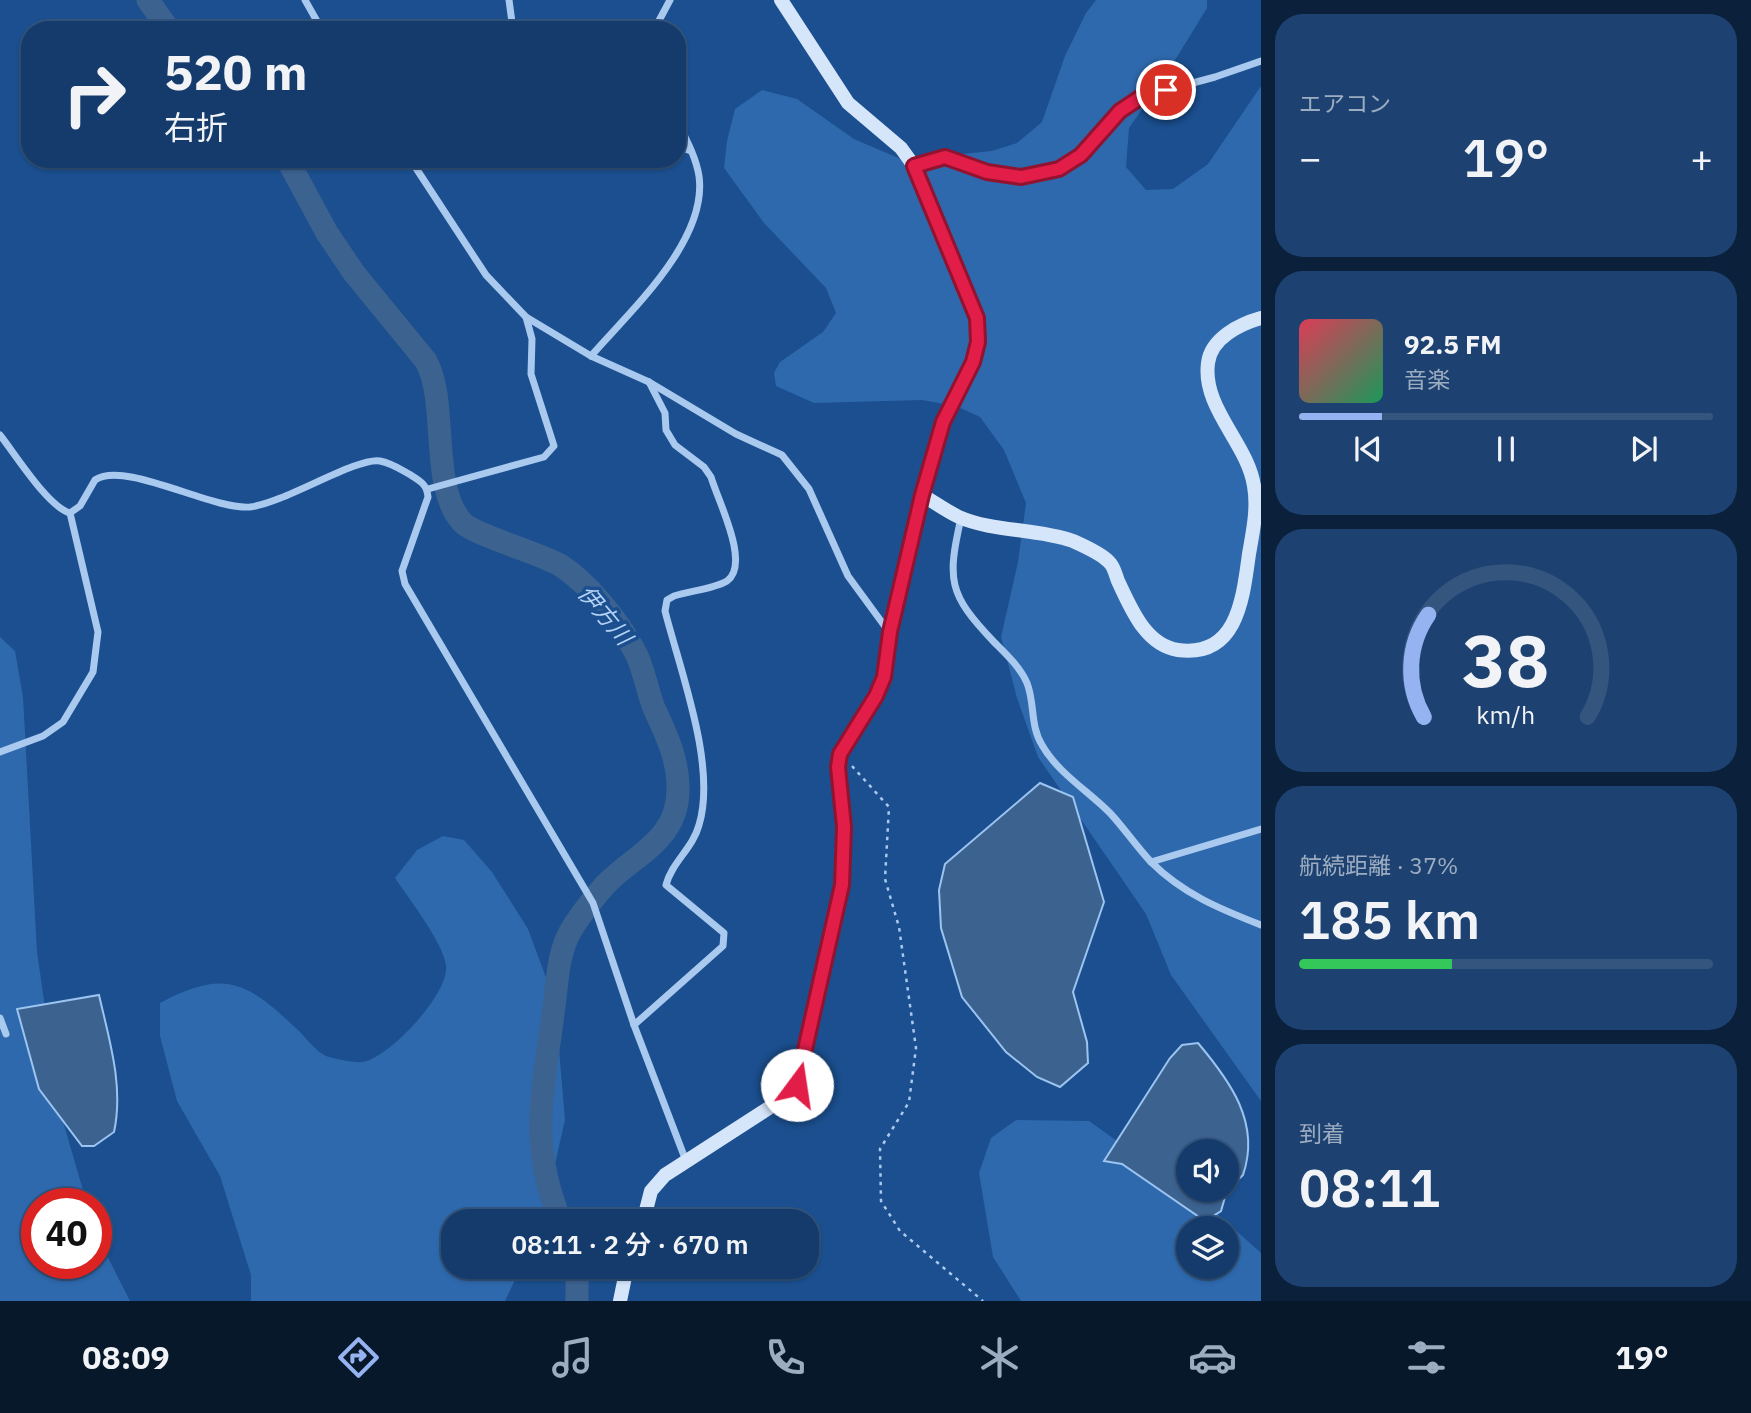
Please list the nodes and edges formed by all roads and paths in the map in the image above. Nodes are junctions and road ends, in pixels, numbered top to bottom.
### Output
1 (305, 0) edge
2 (509, 0) edge
3 (670, 0) edge
4 (781, 0) edge
5 (317, 21) edge
6 (512, 21) edge
7 (659, 21) edge
8 (1261, 61) edge
9 (686, 139) edge
10 (686, 149) edge
11 (692, 151) junction
12 (914, 166) junction
13 (416, 168) edge
14 (526, 317) junction
15 (1261, 318) edge
16 (591, 356) junction
17 (649, 382) junction
18 (0, 435) edge
19 (428, 489) junction
20 (922, 495) junction
21 (70, 513) junction
22 (961, 518) junction
23 (890, 632) junction
24 (0, 752) edge
25 (840, 754) junction
26 (1261, 829) edge
27 (1151, 862) junction
28 (1261, 925) edge
29 (0, 1018) edge
30 (634, 1025) junction
31 (6, 1034) dead end
32 (686, 1161) junction
33 (647, 1209) edge
34 (625, 1279) edge
35 (620, 1301) edge
36 (983, 1301) edge

1 - 5 street
2 - 6 street
3 - 7 street
4 - 12 street
8 - 12 street
9 - 11 street
10 - 11 street
11 - 16 street
12 - 20 street
13 - 14 street
14 - 16 street
14 - 19 street
15 - 22 street
16 - 17 street
17 - 23 street
17 - 30 street
18 - 21 street
19 - 21 street
19 - 30 street
20 - 22 street
20 - 23 street
21 - 24 street
22 - 27 street
23 - 25 street
25 - 32 street
25 - 36 path
26 - 27 street
27 - 28 street
29 - 31 street
30 - 32 street
32 - 33 street
34 - 35 street

